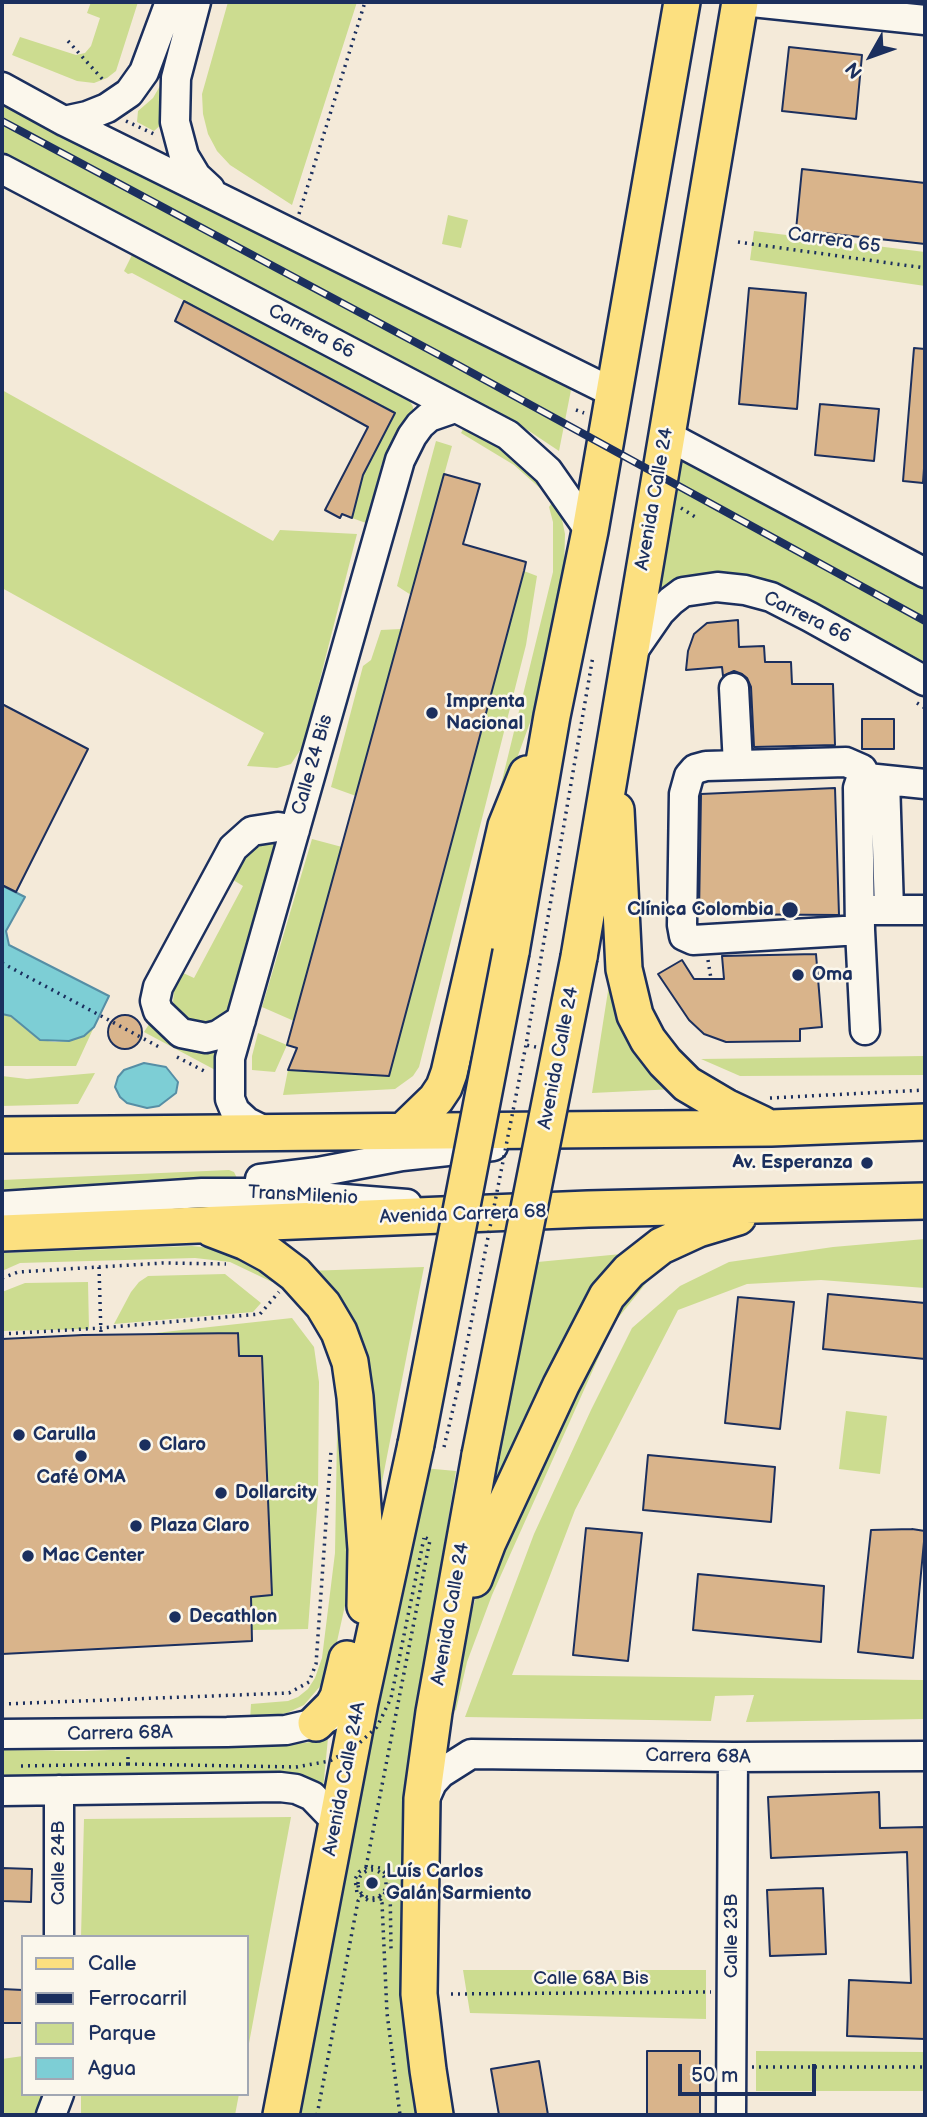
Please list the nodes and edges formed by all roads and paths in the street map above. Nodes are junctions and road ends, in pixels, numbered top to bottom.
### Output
1 (170, 2) edge
2 (196, 2) edge
3 (365, 2) edge
4 (682, 2) edge
5 (740, 2) edge
6 (752, 2) edge
7 (925, 20) edge
8 (68, 41) dead end
9 (2, 87) edge
10 (111, 89) dead end
11 (121, 118) dead end
12 (64, 121) junction
13 (145, 130) junction
14 (142, 135) dead end
15 (157, 135) dead end
16 (2, 169) edge
17 (219, 198) junction
18 (292, 233) junction
19 (738, 242) dead end
20 (925, 268) edge
21 (614, 393) junction
22 (454, 408) junction
23 (576, 410) dead end
24 (586, 414) dead end
25 (666, 435) junction
26 (673, 503) dead end
27 (697, 517) dead end
28 (590, 531) junction
29 (925, 573) edge
30 (628, 659) junction
31 (925, 681) edge
32 (734, 688) dead end
33 (551, 716) junction
34 (612, 754) junction
35 (738, 765) junction
36 (876, 779) junction
37 (925, 784) edge
38 (295, 830) junction
39 (888, 910) junction
40 (925, 910) edge
41 (860, 920) junction
42 (2, 963) edge
43 (241, 1020) junction
44 (865, 1030) dead end
45 (526, 1045) dead end
46 (164, 1050) dead end
47 (176, 1056) dead end
48 (208, 1084) dead end
49 (925, 1090) edge
50 (765, 1113) junction
51 (925, 1122) edge
52 (641, 1129) junction
53 (403, 1131) junction
54 (267, 1132) junction
55 (2, 1135) edge
56 (2, 1194) edge
57 (202, 1201) junction
58 (925, 1201) edge
59 (788, 1205) junction
60 (2, 1206) edge
61 (2, 1233) edge
62 (99, 1267) junction
63 (236, 1268) dead end
64 (2, 1278) edge
65 (280, 1290) dead end
66 (101, 1328) junction
67 (2, 1334) edge
68 (101, 1335) dead end
69 (331, 1442) dead end
70 (430, 1446) junction
71 (427, 1525) dead end
72 (424, 1538) junction
73 (366, 1549) junction
74 (443, 1661) junction
75 (362, 1692) junction
76 (2, 1704) edge
77 (433, 1712) junction
78 (316, 1723) junction
79 (2, 1734) edge
80 (471, 1754) junction
81 (925, 1756) edge
82 (733, 1757) junction
83 (7, 1779) edge
84 (59, 1790) junction
85 (422, 1803) junction
86 (337, 1822) junction
87 (366, 1867) junction
88 (362, 1896) junction
89 (380, 1898) junction
90 (59, 1935) edge
91 (731, 1992) junction
92 (451, 1994) dead end
93 (732, 2067) junction
94 (925, 2067) edge
95 (58, 2096) edge
96 (51, 2115) edge
97 (281, 2115) edge
98 (317, 2115) edge
99 (400, 2115) edge
100 (435, 2115) edge
101 (731, 2115) edge

1 - 12 street
2 - 17 street
3 - 18 path
4 - 21 main road
5 - 25 main road, Avenida Calle 24
6 - 7 street
8 - 10 path
9 - 12 street
11 - 13 path
12 - 17 street
13 - 14 path
13 - 15 path
16 - 22 street, Carrera 66
17 - 18 street
18 - 21 street
19 - 20 path, Carrera 65
21 - 28 main road
22 - 28 street, Carrera 66
22 - 38 street, Calle 24 Bis
23 - 24 path
25 - 29 street
25 - 30 main road, Avenida Calle 24
26 - 27 path
28 - 33 main road
30 - 31 street, Carrera 66
30 - 34 main road, Avenida Calle 24
32 - 35 street
33 - 53 main road
33 - 70 main road, bridge
34 - 50 main road
34 - 74 main road, Avenida Calle 24, bridge
35 - 36 street
35 - 41 street
36 - 37 street
36 - 39 street
36 - 41 street
38 - 43 street, Calle 24 Bis
38 - 43 street
39 - 40 street
39 - 41 street
41 - 44 street
42 - 46 path
43 - 54 street, Calle 24 Bis
45 - 70 path, bridge
47 - 48 path
49 - 50 path
50 - 51 main road
50 - 52 main road
52 - 53 main road
52 - 57 street, TransMilenio
53 - 54 main road
54 - 55 main road
56 - 57 street, TransMilenio
57 - 59 main road, Avenida Carrera 68
57 - 60 street, TransMilenio
57 - 61 main road, Avenida Carrera 68
57 - 73 main road
58 - 59 main road, Avenida Carrera 68
59 - 74 main road
62 - 63 path
62 - 64 path
62 - 66 path
65 - 66 path
66 - 67 path
66 - 68 path
69 - 76 path
70 - 75 main road, Avenida Calle 24A
71 - 72 path
72 - 83 path, bridge
72 - 87 path
73 - 75 main road
73 - 78 main road
74 - 77 main road, Avenida Calle 24
75 - 78 street, Carrera 68A
75 - 86 main road, Avenida Calle 24A
77 - 80 street
77 - 85 main road, Avenida Calle 24
78 - 79 street, Carrera 68A
80 - 82 street, Carrera 68A
80 - 85 street
81 - 82 street, Carrera 68A
82 - 91 street, Calle 23B
83 - 84 street
84 - 86 street
84 - 90 street, Calle 24B
85 - 100 main road, Avenida Calle 24
86 - 97 main road, Avenida Calle 24A
87 - 88 path
87 - 89 path
88 - 89 path
88 - 89 path
88 - 98 path
89 - 99 path
91 - 92 path, Calle 68A Bis
91 - 93 street, Calle 23B
93 - 94 path
93 - 101 street, Calle 23B
95 - 96 street

